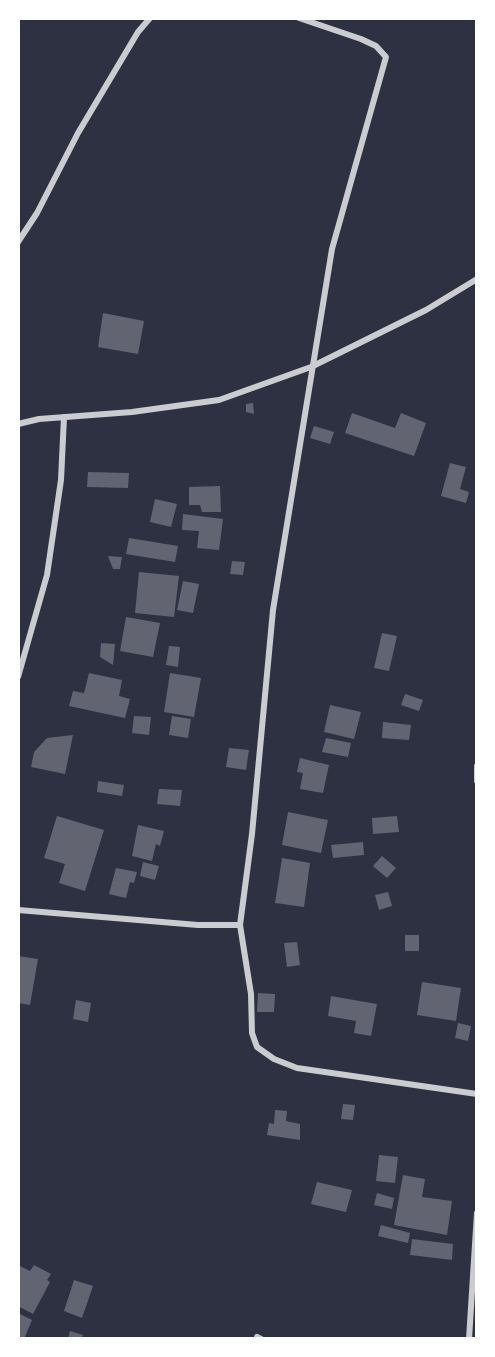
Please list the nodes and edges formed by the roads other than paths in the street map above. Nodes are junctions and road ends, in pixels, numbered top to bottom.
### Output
1 (150, 18) edge
2 (299, 18) edge
3 (18, 242) edge
4 (477, 279) edge
5 (311, 367) junction
6 (64, 417) junction
7 (18, 424) edge
8 (18, 677) edge
9 (477, 766) edge
10 (477, 781) edge
11 (18, 910) edge
12 (240, 925) junction
13 (477, 1094) edge
14 (477, 1213) edge
15 (469, 1339) edge

1 - 3 street
2 - 5 street
4 - 5 street
5 - 6 street
5 - 12 street
6 - 7 street
6 - 8 street
9 - 10 street
11 - 12 street
12 - 13 street
14 - 15 street

